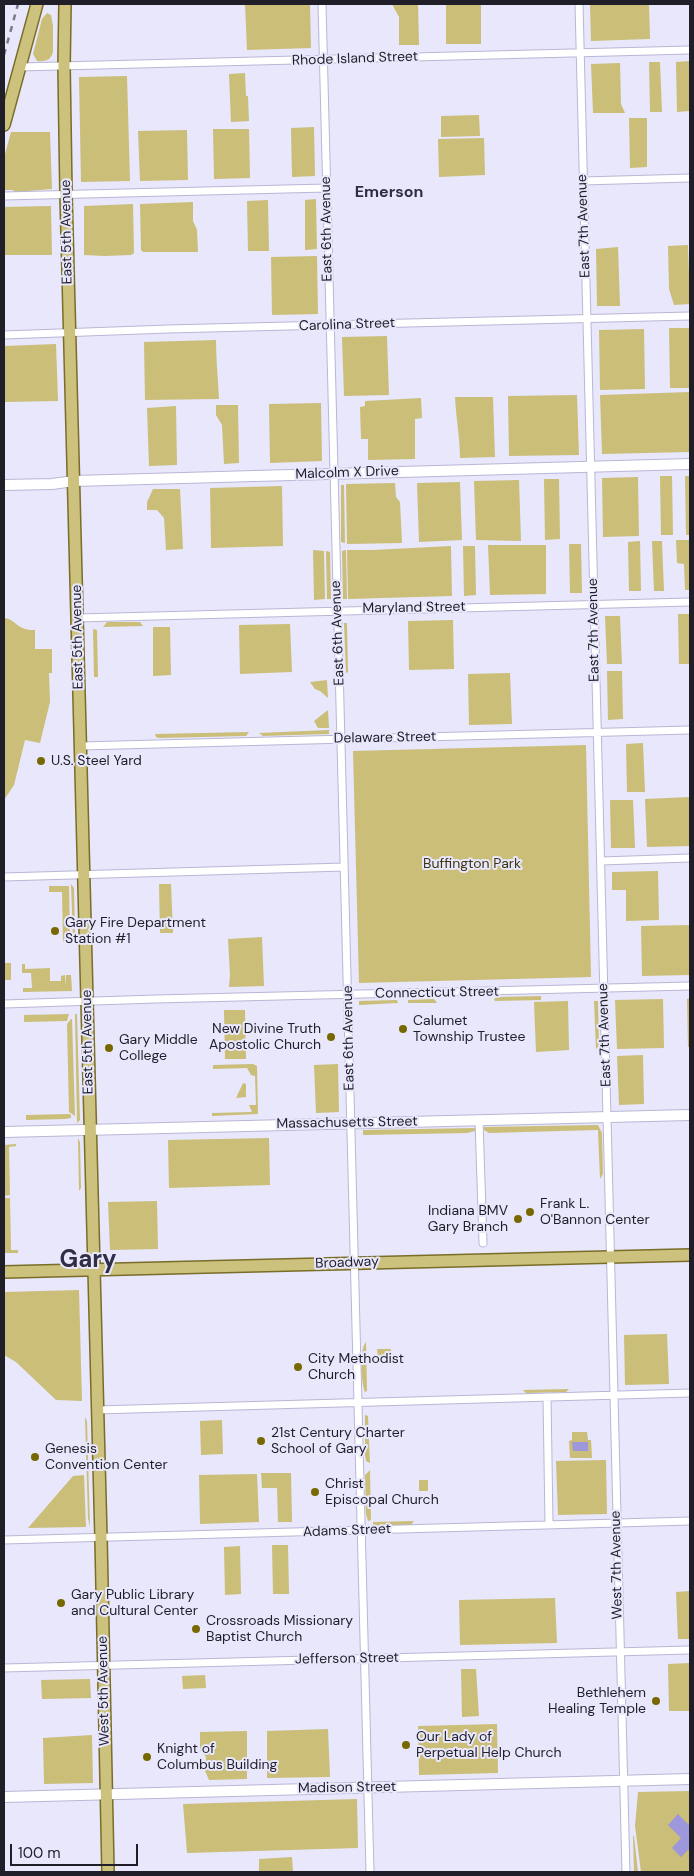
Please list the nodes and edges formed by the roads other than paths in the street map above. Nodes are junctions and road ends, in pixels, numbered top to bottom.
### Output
1 (37, 4) edge
2 (65, 4) edge
3 (322, 4) edge
4 (578, 4) edge
5 (690, 50) edge
6 (580, 53) junction
7 (323, 60) junction
8 (64, 66) junction
9 (20, 67) junction
10 (4, 125) edge
11 (690, 178) edge
12 (583, 181) junction
13 (326, 188) junction
14 (66, 194) junction
15 (4, 196) edge
16 (690, 316) edge
17 (587, 319) junction
18 (330, 326) junction
19 (69, 332) junction
20 (4, 336) edge
21 (690, 464) edge
22 (590, 466) junction
23 (334, 474) junction
24 (74, 480) junction
25 (4, 485) edge
26 (690, 602) edge
27 (594, 604) junction
28 (337, 610) junction
29 (77, 618) junction
30 (690, 730) edge
31 (597, 733) junction
32 (340, 740) junction
33 (80, 746) junction
34 (690, 858) edge
35 (601, 861) junction
36 (344, 867) junction
37 (4, 876) edge
38 (84, 876) junction
39 (690, 986) edge
40 (604, 989) junction
41 (348, 995) junction
42 (88, 1002) junction
43 (4, 1004) edge
44 (690, 1115) edge
45 (607, 1117) junction
46 (479, 1120) junction
47 (351, 1123) junction
48 (90, 1130) junction
49 (4, 1132) edge
50 (483, 1243) dead end
51 (690, 1255) edge
52 (610, 1257) junction
53 (354, 1263) junction
54 (94, 1270) junction
55 (4, 1272) edge
56 (690, 1393) edge
57 (613, 1395) junction
58 (547, 1397) junction
59 (358, 1403) junction
60 (97, 1410) junction
61 (690, 1520) edge
62 (616, 1522) junction
63 (550, 1524) junction
64 (361, 1531) junction
65 (101, 1538) junction
66 (4, 1540) edge
67 (690, 1650) edge
68 (620, 1651) junction
69 (364, 1658) junction
70 (104, 1665) junction
71 (4, 1668) edge
72 (690, 1779) edge
73 (623, 1781) junction
74 (368, 1787) junction
75 (106, 1794) junction
76 (4, 1796) edge
77 (108, 1872) edge
78 (370, 1872) edge
79 (626, 1872) edge

1 - 9 main road
2 - 8 main road, East 5th Avenue
3 - 7 street, East 6th Avenue
4 - 6 street, East 7th Avenue
5 - 6 street, Rhode Island Street
6 - 7 street, Rhode Island Street
6 - 12 street, East 7th Avenue
7 - 8 street, Rhode Island Street
7 - 13 street, East 6th Avenue
8 - 9 street, Rhode Island Street
8 - 14 main road, East 5th Avenue
9 - 10 main road
11 - 12 street
12 - 17 street, East 7th Avenue
13 - 14 street
13 - 18 street, East 6th Avenue
14 - 15 street
14 - 19 main road, East 5th Avenue
16 - 17 street, Carolina Street
17 - 18 street, Carolina Street
17 - 22 street, East 7th Avenue
18 - 19 street, Carolina Street
18 - 23 street, East 6th Avenue
19 - 20 street, Carolina Street
19 - 24 main road, East 5th Avenue
21 - 22 street, Malcolm X Drive
22 - 23 street, Malcolm X Drive
22 - 27 street, East 7th Avenue
23 - 24 street, Malcolm X Drive
23 - 28 street, East 6th Avenue
24 - 25 street, Malcolm X Drive
24 - 29 main road, East 5th Avenue
26 - 27 street, Maryland Street
27 - 28 street, Maryland Street
27 - 31 street, East 7th Avenue
28 - 29 street, Maryland Street
28 - 32 street, East 6th Avenue
29 - 33 main road, East 5th Avenue
30 - 31 street, Delaware Street
31 - 32 street, Delaware Street
31 - 35 street, East 7th Avenue
32 - 33 street, Delaware Street
32 - 36 street, East 6th Avenue
33 - 38 main road, East 5th Avenue
34 - 35 street
35 - 40 street, East 7th Avenue
36 - 38 street
36 - 41 street, East 6th Avenue
37 - 38 street
38 - 42 main road, East 5th Avenue
39 - 40 street, Connecticut Street
40 - 41 street, Connecticut Street
40 - 45 street, East 7th Avenue
41 - 42 street, Connecticut Street
41 - 47 street, East 6th Avenue
42 - 43 street, Connecticut Street
42 - 48 main road, East 5th Avenue
44 - 45 street, Massachusetts Street
45 - 46 street, Massachusetts Street
45 - 52 street, East 7th Avenue
46 - 47 street, Massachusetts Street
46 - 50 street
47 - 48 street, Massachusetts Street
47 - 53 street, East 6th Avenue
48 - 49 street, Massachusetts Street
48 - 54 main road, East 5th Avenue
51 - 52 main road, Broadway
52 - 53 main road, Broadway
52 - 57 street, West 7th Avenue
53 - 54 main road, Broadway
53 - 59 street, East 6th Avenue
54 - 55 main road, Broadway
54 - 60 main road, West 5th Avenue
56 - 57 street
57 - 58 street
57 - 62 street, West 7th Avenue
58 - 59 street
58 - 63 street
59 - 60 street
59 - 64 street, East 6th Avenue
60 - 65 main road, West 5th Avenue
61 - 62 street, Adams Street
62 - 63 street, Adams Street
62 - 68 street, West 7th Avenue
63 - 64 street, Adams Street
64 - 65 street, Adams Street
64 - 69 street, East 6th Avenue
65 - 66 street, Adams Street
65 - 70 main road, West 5th Avenue
67 - 68 street, Jefferson Street
68 - 69 street, Jefferson Street
68 - 73 street, West 7th Avenue
69 - 70 street, Jefferson Street
69 - 74 street, East 6th Avenue
70 - 71 street, Jefferson Street
70 - 75 main road, West 5th Avenue
72 - 73 street, Madison Street
73 - 74 street, Madison Street
73 - 79 street, West 7th Avenue
74 - 75 street, Madison Street
74 - 78 street, East 6th Avenue
75 - 76 street, Madison Street
75 - 77 main road, West 5th Avenue

